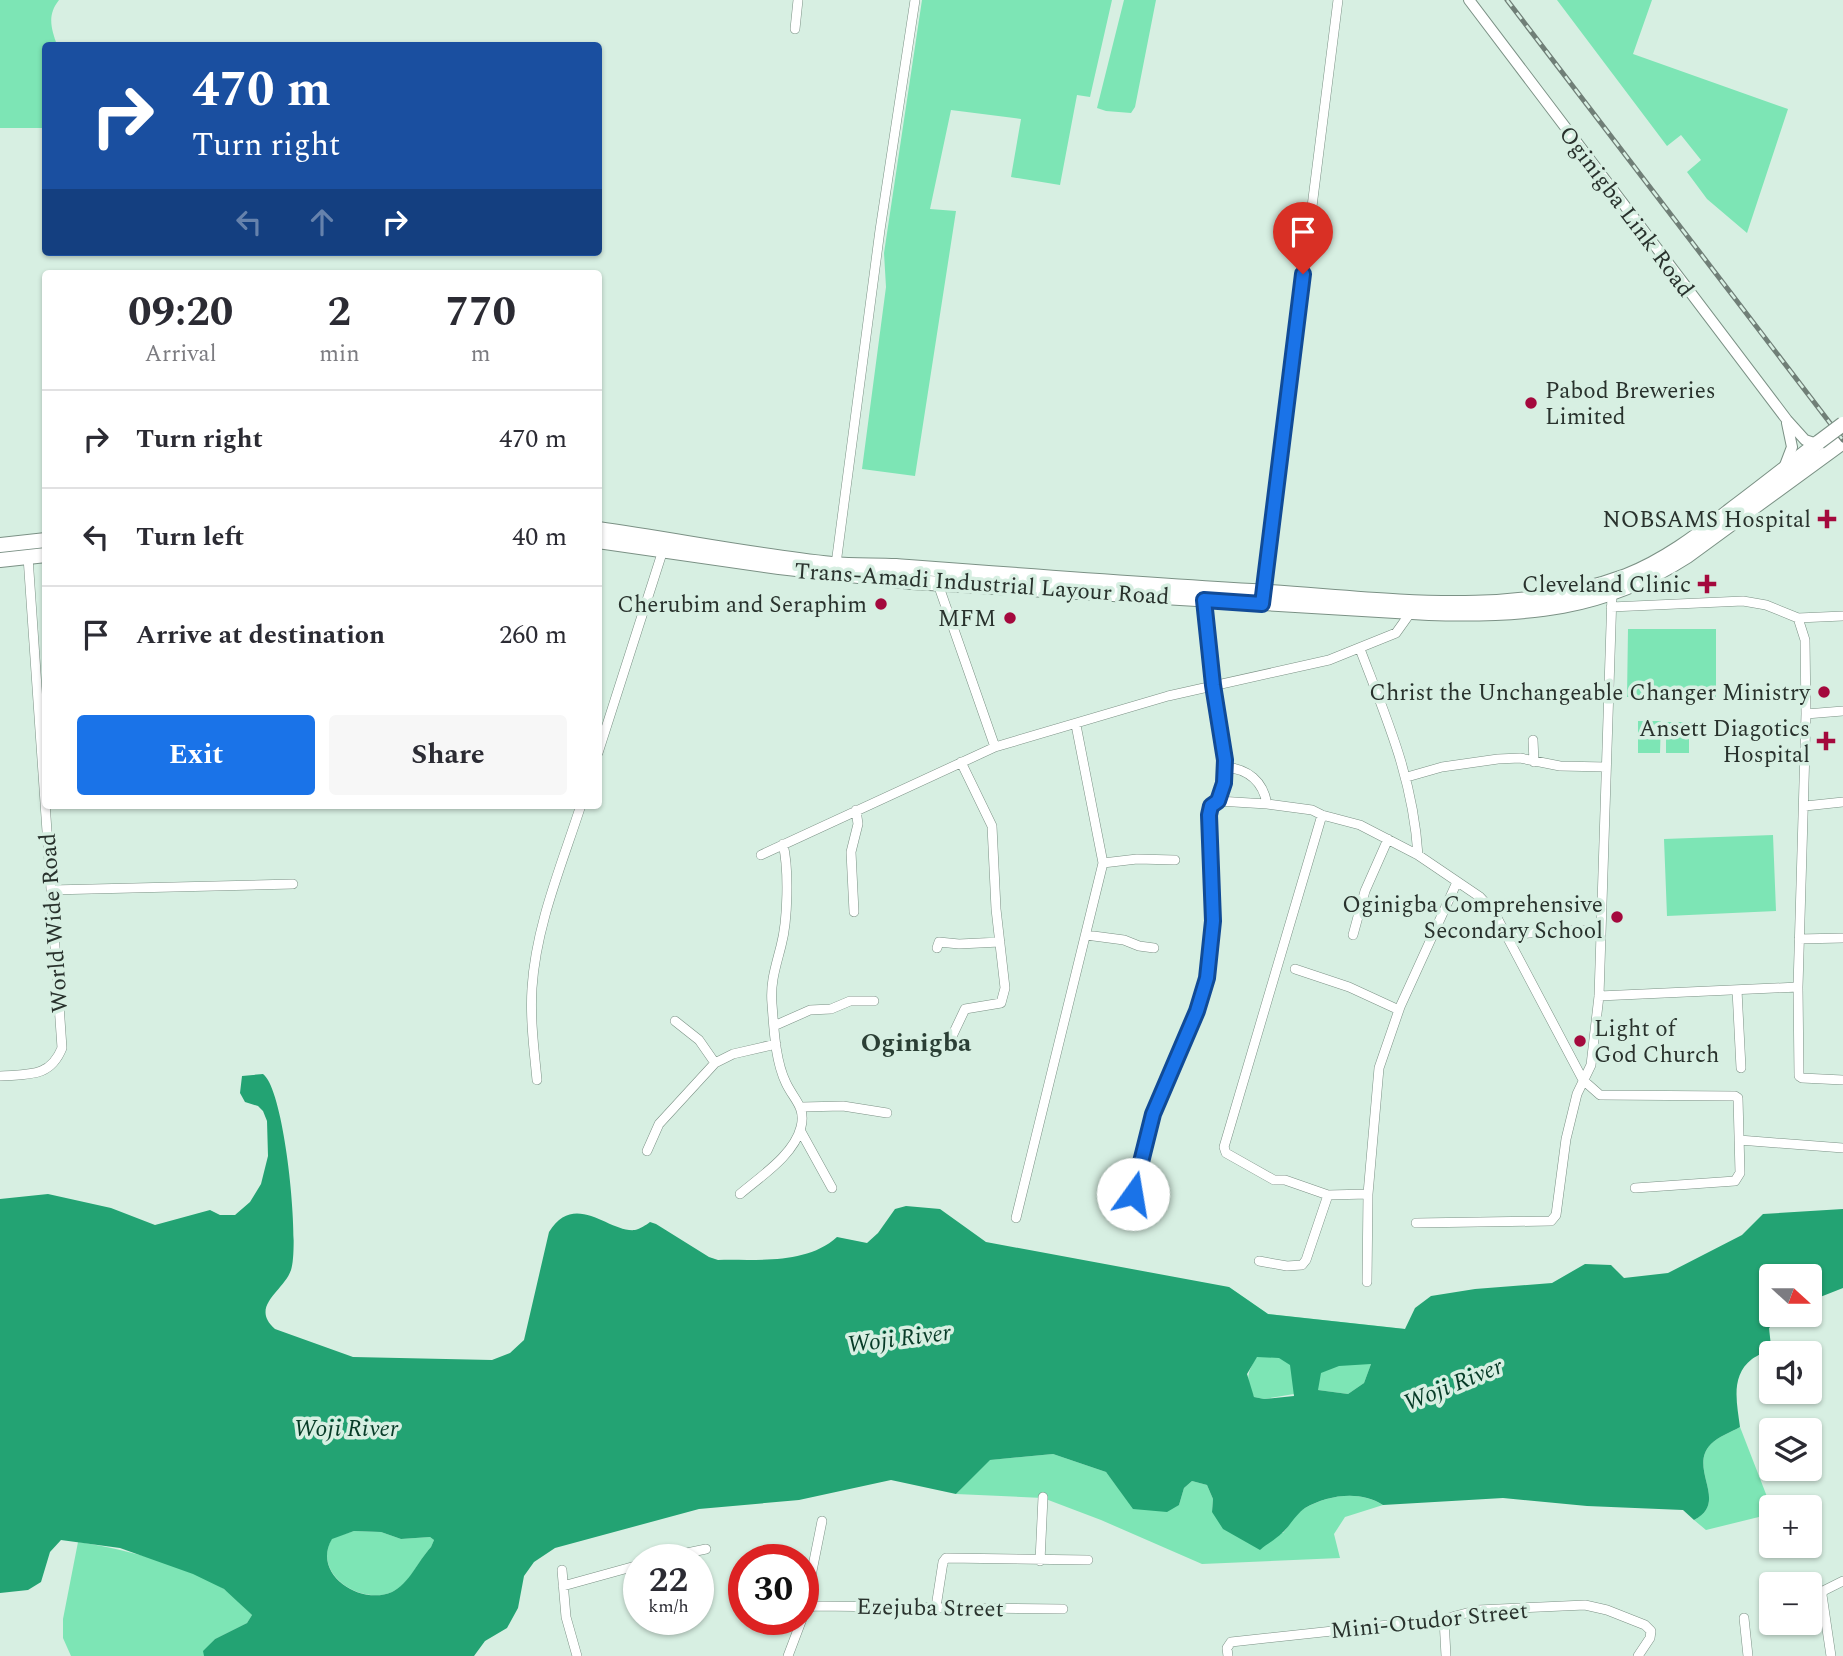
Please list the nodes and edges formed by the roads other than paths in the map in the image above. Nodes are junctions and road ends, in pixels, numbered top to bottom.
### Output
1 (798, 0) edge
2 (915, 0) edge
3 (1338, 0) edge
4 (1469, 0) edge
5 (795, 29) dead end
6 (1787, 420) junction
7 (1843, 424) edge
8 (1843, 442) edge
9 (1821, 447) junction
10 (1784, 470) junction
11 (602, 530) edge
12 (42, 540) edge
13 (602, 542) edge
14 (0, 545) edge
15 (663, 550) junction
16 (42, 555) edge
17 (28, 557) junction
18 (0, 560) edge
19 (835, 564) junction
20 (938, 584) junction
21 (1262, 597) junction
22 (1204, 600) junction
23 (1612, 600) junction
24 (1411, 612) junction
25 (1843, 616) edge
26 (1798, 618) junction
27 (1360, 649) junction
28 (1213, 685) junction
29 (1843, 711) edge
30 (1806, 714) junction
31 (1076, 725) junction
32 (1533, 740) dead end
33 (602, 741) edge
34 (995, 747) junction
35 (42, 760) edge
36 (961, 762) junction
37 (1534, 762) junction
38 (1225, 767) junction
39 (1606, 767) junction
40 (1407, 777) junction
41 (1218, 801) junction
42 (1843, 802) edge
43 (1267, 804) junction
44 (1805, 806) junction
45 (45, 809) edge
46 (581, 809) edge
47 (856, 810) junction
48 (1322, 815) junction
49 (1388, 839) junction
50 (783, 844) junction
51 (761, 855) dead end
52 (1418, 855) junction
53 (1175, 860) dead end
54 (1103, 863) junction
55 (1457, 882) junction
56 (293, 884) dead end
57 (51, 890) junction
58 (854, 912) dead end
59 (1601, 930) junction
60 (1086, 935) junction
61 (1353, 935) dead end
62 (1507, 935) junction
63 (1843, 938) edge
64 (1800, 939) junction
65 (1000, 942) junction
66 (937, 947) dead end
67 (1154, 948) dead end
68 (1295, 969) dead end
69 (1798, 987) junction
70 (1737, 990) junction
71 (1599, 996) junction
72 (874, 1001) dead end
73 (1399, 1010) junction
74 (675, 1021) dead end
75 (775, 1026) junction
76 (776, 1044) junction
77 (946, 1049) dead end
78 (715, 1063) junction
79 (1741, 1068) dead end
80 (0, 1076) edge
81 (537, 1080) dead end
82 (1583, 1080) junction
83 (1843, 1080) edge
84 (802, 1107) junction
85 (887, 1113) dead end
86 (800, 1130) junction
87 (1739, 1140) junction
88 (1843, 1149) edge
89 (647, 1150) dead end
90 (832, 1188) dead end
91 (1635, 1188) dead end
92 (740, 1194) dead end
93 (1133, 1194) dead end
94 (1368, 1194) junction
95 (1328, 1195) junction
96 (1016, 1218) dead end
97 (1416, 1223) dead end
98 (1259, 1261) dead end
99 (1367, 1282) dead end
100 (1043, 1497) dead end
101 (822, 1521) dead end
102 (817, 1544) edge
103 (1088, 1560) dead end
104 (1040, 1561) junction
105 (623, 1569) edge
106 (562, 1570) dead end
107 (1843, 1581) edge
108 (563, 1586) junction
109 (819, 1606) edge
110 (936, 1607) junction
111 (1063, 1609) dead end
112 (1744, 1618) dead end
113 (1444, 1619) junction
114 (796, 1635) edge
115 (577, 1656) edge
116 (788, 1656) edge
117 (1228, 1656) edge
118 (1446, 1656) edge
119 (1638, 1656) edge
120 (1748, 1656) edge
121 (1831, 1656) edge

1 - 5 street
2 - 19 street
3 - 21 street
4 - 6 street, Oginigba Link Road
6 - 9 street, Oginigba Link Road
6 - 10 street
7 - 9 main road, bridge
8 - 9 main road
9 - 10 main road, Trans-Amadi Industrial Layour Road
9 - 23 main road, Trans-Amadi Industrial Layour Road
10 - 21 main road, Trans-Amadi Industrial Layour Road
11 - 19 main road, Trans-Amadi Industrial Layour Road
12 - 14 main road
13 - 15 main road, Trans-Amadi Industrial Layour Road
15 - 20 main road, Trans-Amadi Industrial Layour Road
15 - 33 street
16 - 17 main road
17 - 18 main road
17 - 35 street, World Wide Road
19 - 21 main road, Trans-Amadi Industrial Layour Road
20 - 22 main road, Trans-Amadi Industrial Layour Road
20 - 34 street
21 - 22 main road, Trans-Amadi Industrial Layour Road
21 - 24 main road, Trans-Amadi Industrial Layour Road
22 - 28 street
23 - 24 main road, Trans-Amadi Industrial Layour Road
23 - 26 street
23 - 39 street
24 - 27 street
25 - 26 street
26 - 30 street
27 - 28 street
27 - 40 street
28 - 31 street
28 - 38 street
29 - 30 street
30 - 44 street
31 - 34 street
31 - 54 street
32 - 37 street
34 - 36 street
36 - 47 street
36 - 65 street
37 - 39 street
37 - 40 street
38 - 41 street
38 - 43 street
39 - 59 street
40 - 52 street
41 - 43 street
41 - 93 street
42 - 44 street
43 - 48 street
44 - 64 street
45 - 57 street, World Wide Road
46 - 81 street
47 - 50 street
47 - 58 street
48 - 49 street
48 - 95 street
49 - 52 street
49 - 61 street
50 - 51 street
50 - 75 street
52 - 55 street
53 - 54 street
54 - 60 street
55 - 62 street
55 - 73 street
56 - 57 street
57 - 80 street, World Wide Road
59 - 62 street
59 - 71 street
60 - 67 street
60 - 96 street
62 - 82 street
63 - 64 street
64 - 69 street
65 - 66 street
65 - 77 street
68 - 73 street
69 - 70 street
69 - 83 street
70 - 71 street
70 - 79 street
71 - 82 street
72 - 75 street
73 - 94 street
74 - 78 street
75 - 76 street
76 - 78 street
76 - 84 street
78 - 89 street
82 - 87 street
82 - 97 street
84 - 85 street
84 - 86 street
86 - 90 street
86 - 92 street
87 - 88 street
87 - 91 street
94 - 95 street
94 - 99 street
95 - 98 street
100 - 104 street
101 - 102 street
103 - 104 street
104 - 110 street
105 - 108 street
106 - 108 street
107 - 121 street
108 - 115 street
109 - 110 street, Ezejuba Street
110 - 111 street, Ezejuba Street
112 - 120 street
113 - 117 street, Mini-Otudor Street
113 - 118 street
113 - 119 street, Mini-Otudor Street
114 - 116 street

